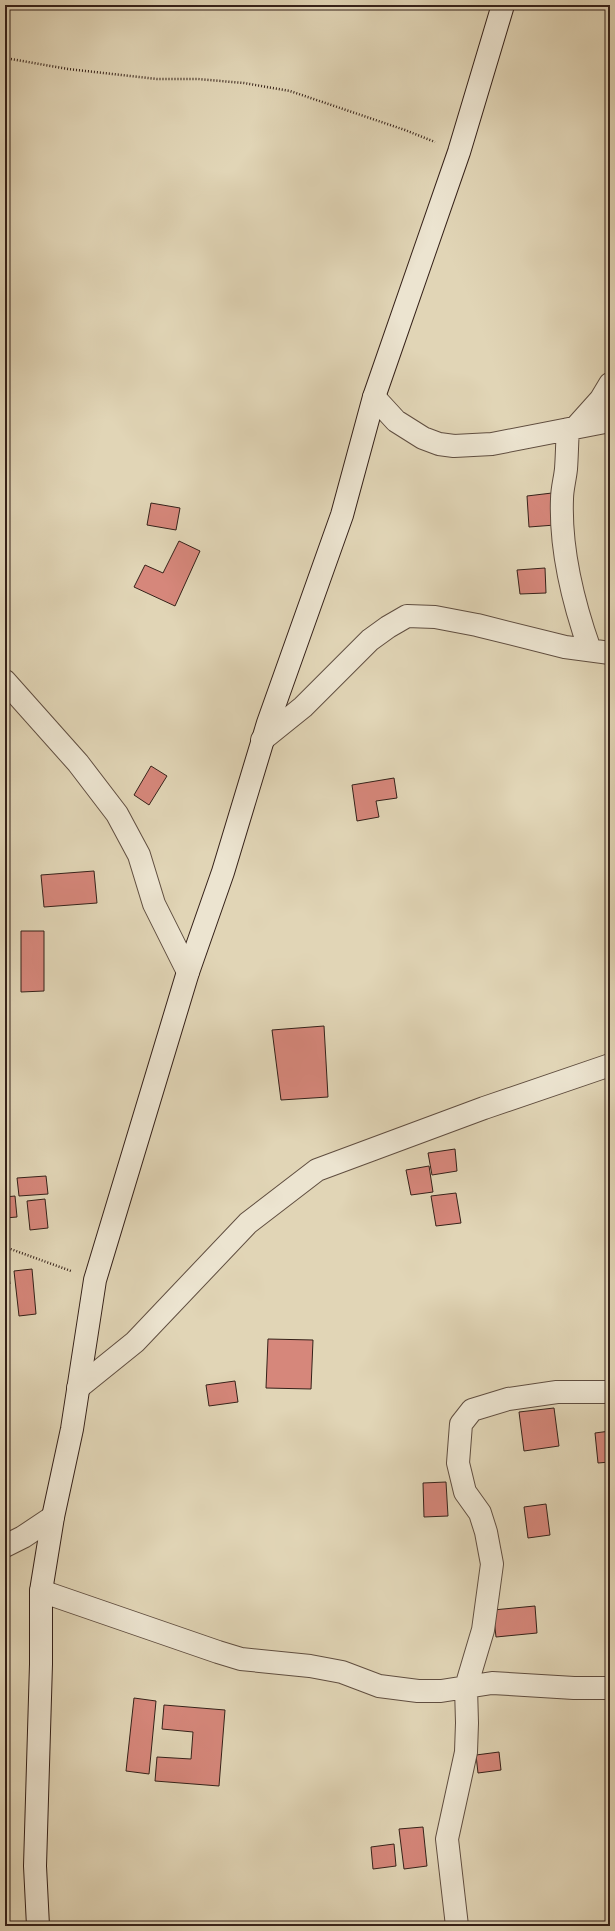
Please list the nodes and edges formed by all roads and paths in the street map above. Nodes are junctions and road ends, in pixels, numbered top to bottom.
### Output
1 (503, 5) edge
2 (5, 58) edge
3 (459, 152) junction
4 (610, 384) edge
5 (374, 397) junction
6 (610, 420) edge
7 (572, 429) junction
8 (600, 652) edge
9 (5, 681) edge
10 (262, 740) junction
11 (188, 972) junction
12 (610, 1065) edge
13 (5, 1247) edge
14 (95, 1280) junction
15 (78, 1388) junction
16 (610, 1392) edge
17 (53, 1517) junction
18 (5, 1546) edge
19 (41, 1591) junction
20 (466, 1686) junction
21 (610, 1688) edge
22 (38, 1926) edge
23 (457, 1926) edge

1 - 3 street
2 - 3 path
3 - 5 street
4 - 7 street
5 - 7 street
5 - 10 street
6 - 7 street
7 - 8 street
8 - 10 street
9 - 11 street
10 - 11 street
11 - 14 street
12 - 15 street
13 - 14 path
14 - 15 street
15 - 17 street
16 - 20 street
17 - 18 street
17 - 19 street
19 - 20 street
19 - 22 street
20 - 21 street
20 - 23 street

